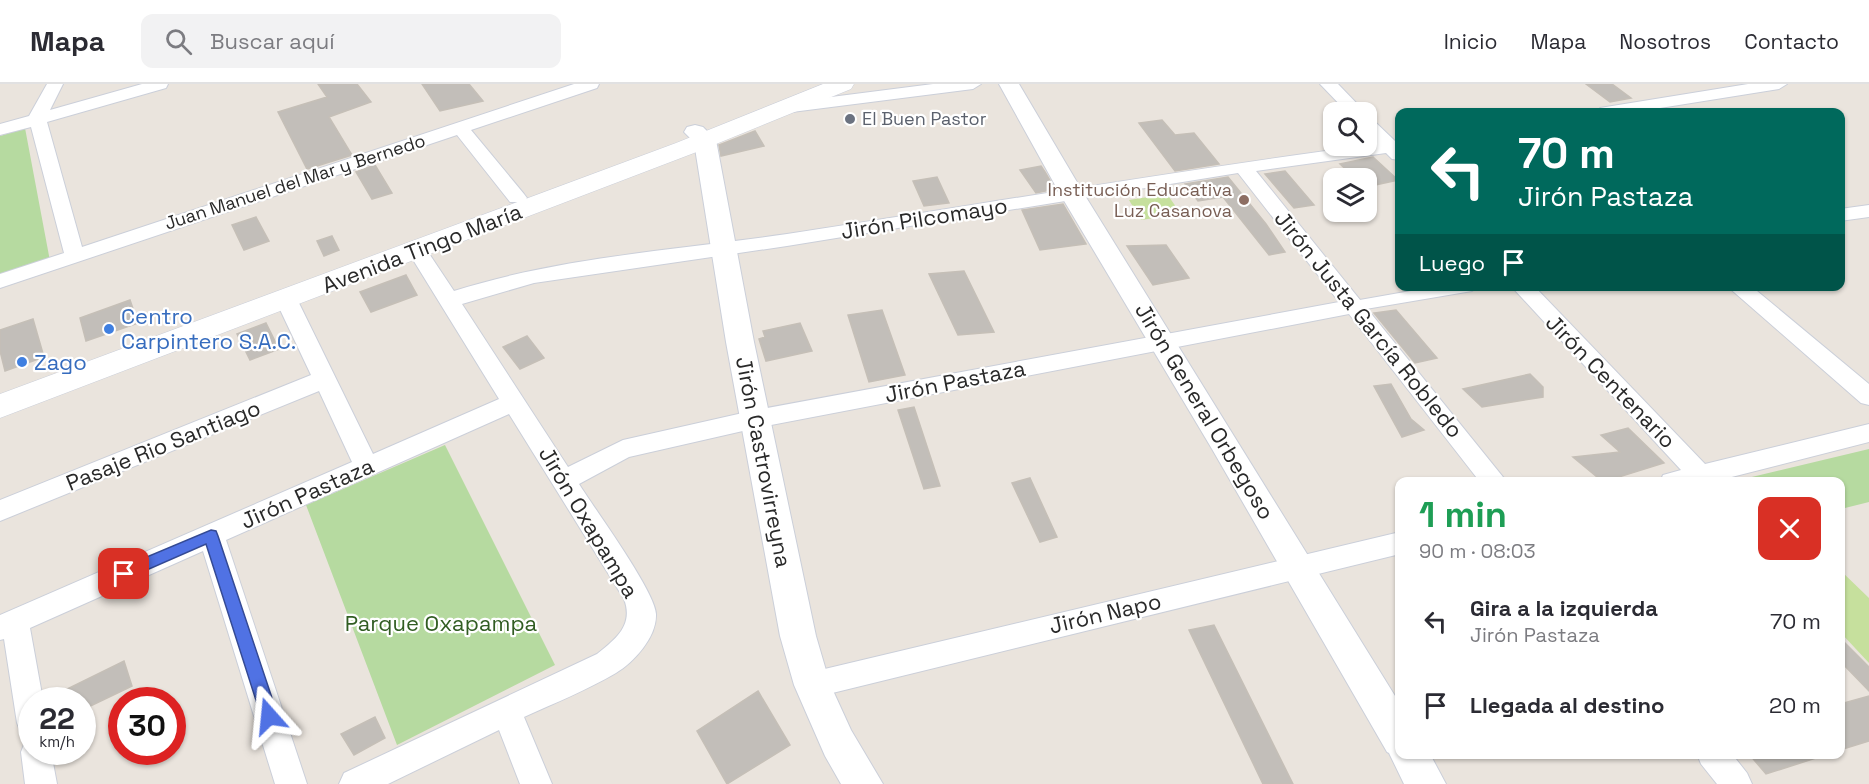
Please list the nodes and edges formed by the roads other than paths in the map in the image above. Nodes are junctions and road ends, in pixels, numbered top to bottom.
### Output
1 (55, 84) edge
2 (160, 84) edge
3 (591, 84) edge
4 (811, 84) edge
5 (843, 84) edge
6 (973, 84) edge
7 (1009, 84) edge
8 (1328, 84) edge
9 (1665, 84) edge
10 (1779, 84) edge
11 (1686, 99) junction
12 (1346, 102) edge
13 (784, 108) junction
14 (1631, 108) edge
15 (37, 118) junction
16 (460, 127) junction
17 (0, 130) edge
18 (1377, 133) edge
19 (700, 136) junction
20 (1395, 148) edge
21 (1395, 150) edge
22 (1243, 167) junction
23 (1072, 194) junction
24 (517, 198) junction
25 (1869, 210) edge
26 (1845, 214) edge
27 (725, 249) junction
28 (417, 250) junction
29 (75, 256) junction
30 (0, 281) edge
31 (1442, 291) edge
32 (1526, 291) edge
33 (1743, 291) edge
34 (286, 300) junction
35 (450, 300) junction
36 (1354, 306) junction
37 (1164, 343) junction
38 (325, 379) junction
39 (0, 387) edge
40 (1869, 397) edge
41 (514, 402) junction
42 (0, 406) edge
43 (756, 418) junction
44 (1869, 433) edge
45 (367, 467) junction
46 (1700, 476) junction
47 (1492, 477) edge
48 (1695, 477) edge
49 (564, 480) junction
50 (0, 511) edge
51 (211, 536) junction
52 (1395, 544) edge
53 (1298, 567) junction
54 (8, 625) edge
55 (812, 685) junction
56 (23, 687) edge
57 (507, 711) junction
58 (1395, 731) edge
59 (1411, 759) edge
60 (1716, 759) edge
61 (38, 765) edge
62 (41, 784) edge
63 (291, 784) edge
64 (355, 784) edge
65 (536, 784) edge
66 (863, 784) edge
67 (1426, 784) edge
68 (1736, 784) edge

1 - 15 street
2 - 15 street
3 - 16 street, Juan Manuel del Mar y Bernedo
4 - 19 main road, Avenida Tingo María
5 - 13 main road, Avenida Tingo María
6 - 13 street
7 - 23 street, Jirón General Orbegoso
8 - 12 street
9 - 11 street
10 - 11 street
11 - 14 street
13 - 19 main road, Avenida Tingo María
15 - 17 street
15 - 29 street
16 - 24 street
16 - 29 street, Juan Manuel del Mar y Bernedo
18 - 20 street
19 - 24 main road, Avenida Tingo María
19 - 27 street, Jirón Castrovirreyna
19 - 28 main road, Avenida Tingo María
21 - 22 street, Jirón Pilcomayo
22 - 23 street, Jirón Pilcomayo
22 - 36 street, Jirón Justa García Robledo
23 - 27 street, Jirón Pilcomayo
23 - 37 street, Jirón General Orbegoso
24 - 39 main road, Avenida Tingo María
25 - 26 street
27 - 35 street, Jirón Pilcomayo
27 - 43 street, Jirón Castrovirreyna
28 - 34 main road, Avenida Tingo María
28 - 35 street, Jirón Oxapampa
29 - 30 street, Juan Manuel del Mar y Bernedo
31 - 36 street
32 - 46 street, Jirón Centenario
33 - 40 street
34 - 38 street
34 - 42 main road, Avenida Tingo María
35 - 41 street, Jirón Oxapampa
36 - 37 street, Jirón Pastaza
36 - 47 street, Jirón Justa García Robledo
37 - 43 street, Jirón Pastaza
37 - 53 street, Jirón General Orbegoso
38 - 45 street
38 - 50 street, Pasaje Rio Santiago
41 - 45 street, Jirón Pastaza
41 - 49 street, Jirón Oxapampa
43 - 49 street, Jirón Pastaza
43 - 55 street, Jirón Castrovirreyna
44 - 46 street
45 - 51 street, Jirón Pastaza
46 - 48 street
49 - 57 street, Jirón Oxapampa
51 - 54 street, Jirón Pastaza
51 - 63 street
52 - 53 street, Jirón Napo
53 - 55 street, Jirón Napo
53 - 58 street, Jirón General Orbegoso
54 - 56 street
55 - 66 street, Jirón Castrovirreyna
57 - 64 street
57 - 65 street
59 - 67 street
60 - 68 street
61 - 62 street

